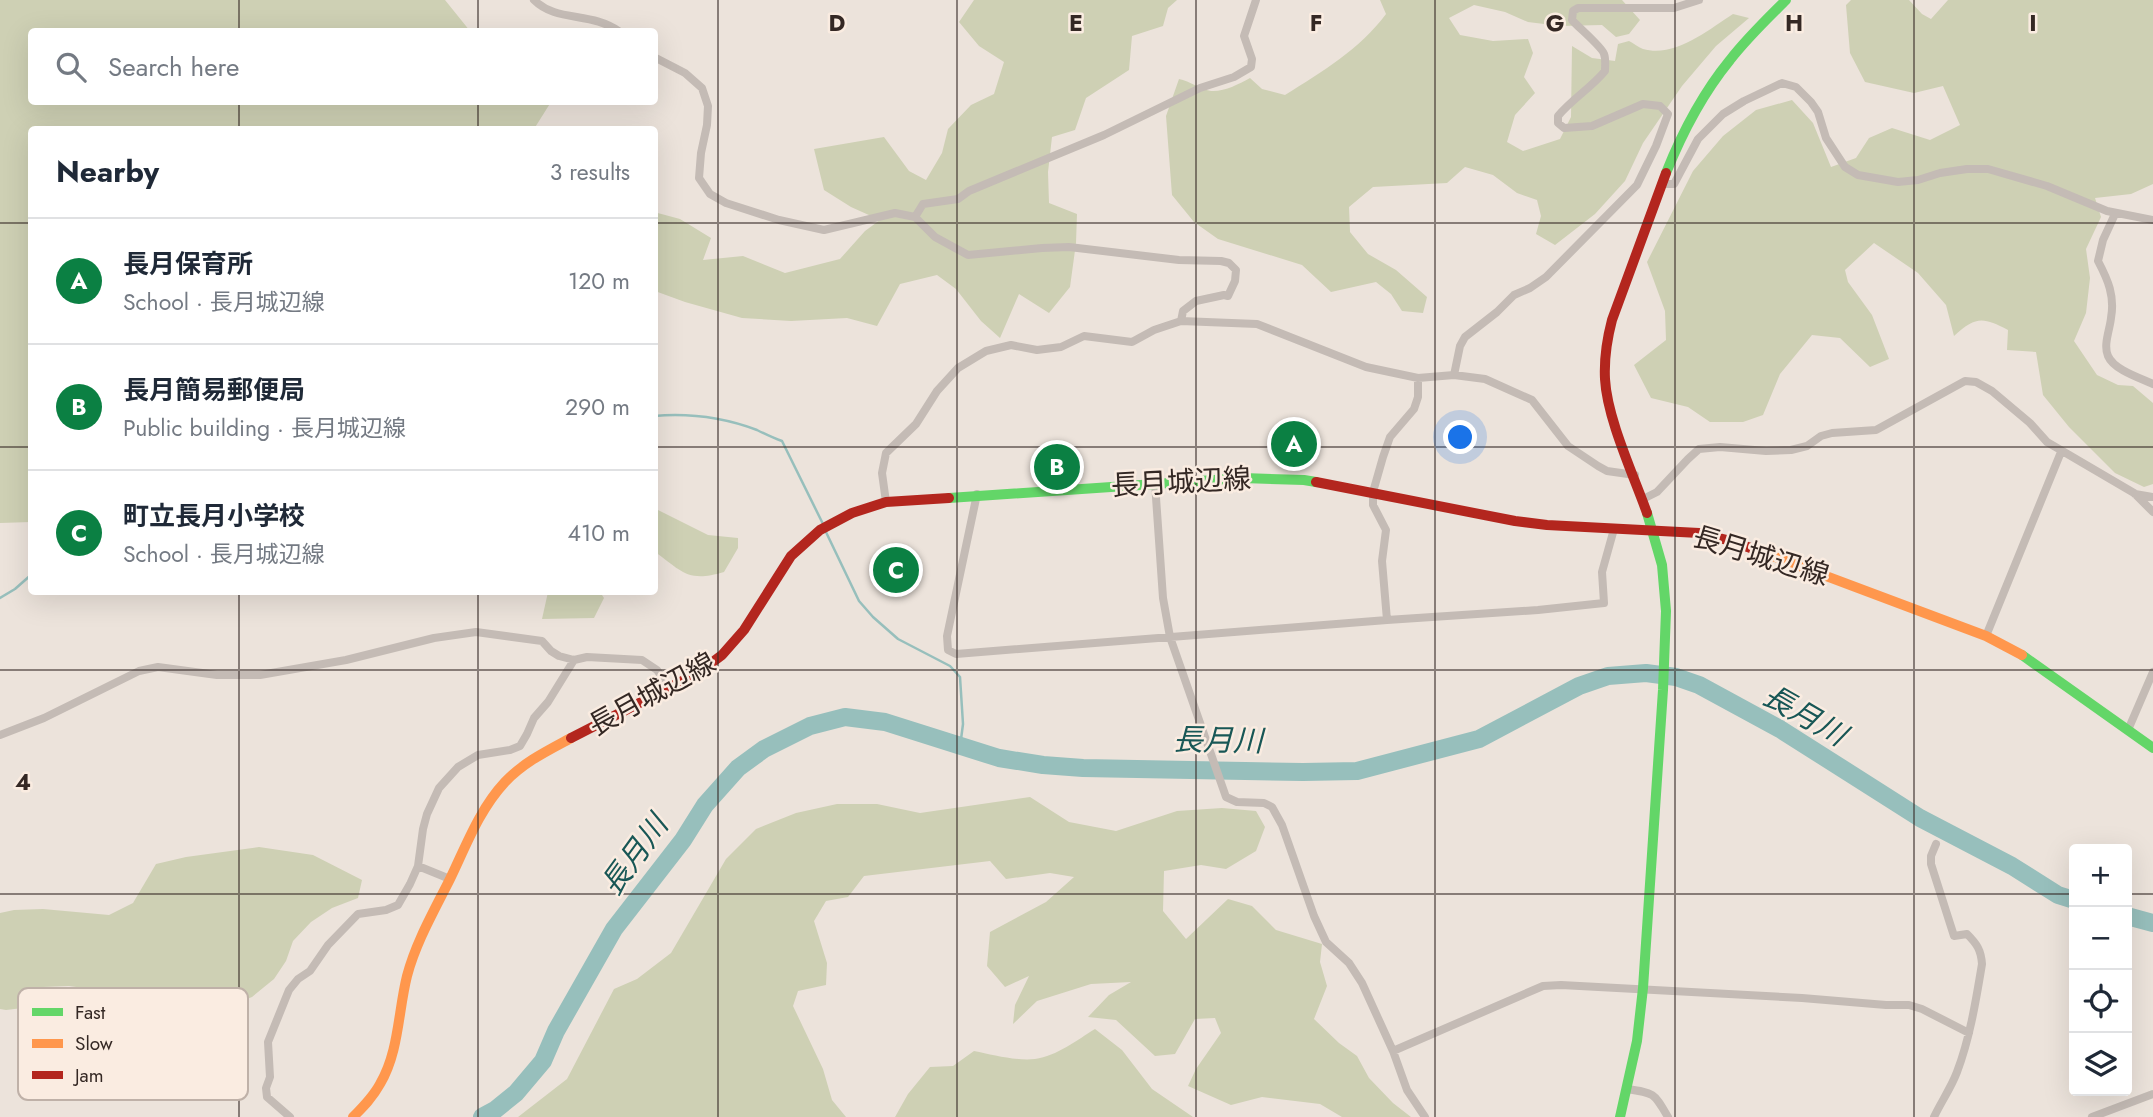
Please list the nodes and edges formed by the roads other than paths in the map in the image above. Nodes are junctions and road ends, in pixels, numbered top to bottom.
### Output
1 (534, 0) edge
2 (1256, 0) edge
3 (1699, 0) edge
4 (1786, 0) edge
5 (615, 28) edge
6 (658, 59) edge
7 (1662, 184) junction
8 (2115, 214) junction
9 (915, 217) junction
10 (2153, 220) edge
11 (1181, 321) junction
12 (1454, 375) junction
13 (1418, 378) junction
14 (2153, 384) edge
15 (2061, 452) junction
16 (1634, 475) junction
17 (1155, 483) junction
18 (1373, 492) junction
19 (2134, 493) junction
20 (977, 494) junction
21 (2153, 498) edge
22 (1643, 499) junction
23 (886, 502) junction
24 (2153, 512) edge
25 (1614, 529) junction
26 (1653, 530) junction
27 (1387, 620) junction
28 (1986, 636) junction
29 (1170, 637) junction
30 (574, 660) junction
31 (2153, 672) edge
32 (669, 687) junction
33 (2128, 730) junction
34 (0, 734) edge
35 (2153, 748) edge
36 (1936, 844) dead end
37 (418, 866) junction
38 (450, 879) junction
39 (1643, 988) junction
40 (1969, 1033) junction
41 (1393, 1051) junction
42 (1627, 1089) junction
43 (2153, 1094) edge
44 (290, 1117) edge
45 (353, 1117) edge
46 (1425, 1117) edge
47 (1620, 1117) edge
48 (1668, 1117) edge
49 (1934, 1117) edge
50 (2092, 1117) edge

1 - 5 street
2 - 9 street
3 - 12 street
4 - 7 main road
6 - 9 street
7 - 8 street
7 - 16 main road
8 - 10 street
8 - 14 street
9 - 11 street
11 - 13 street
11 - 23 street
12 - 13 street
12 - 16 street
13 - 18 street
15 - 19 street
15 - 22 street
15 - 28 street
16 - 22 main road
17 - 18 main road, 長月城辺線
17 - 20 main road, 長月城辺線
17 - 29 street
18 - 25 main road, 長月城辺線
18 - 27 street
19 - 21 street
19 - 24 street
20 - 23 main road, 長月城辺線
20 - 29 street
22 - 26 main road
23 - 32 main road, 長月城辺線
25 - 26 main road, 長月城辺線
25 - 27 street
26 - 28 main road, 長月城辺線
26 - 39 main road
27 - 29 street
28 - 33 main road, 長月城辺線
29 - 41 street
30 - 32 street
30 - 34 street
30 - 37 street
31 - 33 street
32 - 38 main road, 長月城辺線
33 - 35 main road, 長月城辺線
36 - 40 street
37 - 38 street
37 - 44 street
38 - 45 main road, 長月城辺線
39 - 40 street
39 - 41 street
39 - 42 main road
40 - 49 street
41 - 46 street
42 - 47 main road
42 - 48 street
43 - 50 street

